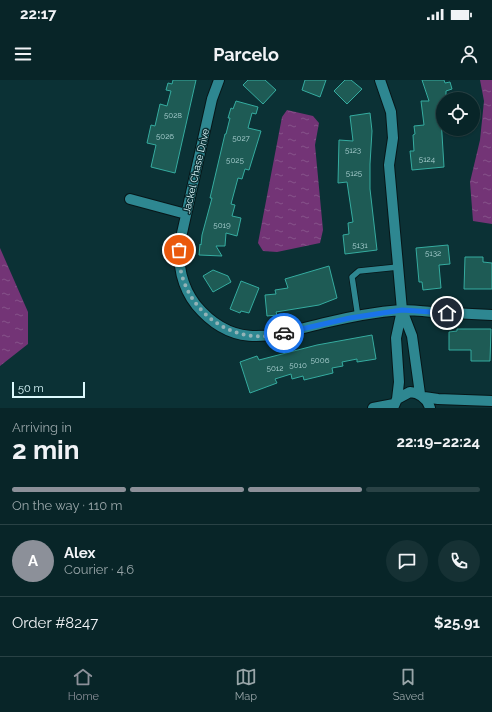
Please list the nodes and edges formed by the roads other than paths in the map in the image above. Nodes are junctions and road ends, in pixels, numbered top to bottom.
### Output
1 (220, 80) edge
2 (380, 80) edge
3 (130, 199) dead end
4 (186, 214) junction
5 (398, 267) junction
6 (402, 310) junction
7 (492, 315) edge
8 (358, 317) junction
9 (422, 396) junction
10 (492, 401) edge
11 (394, 404) edge
12 (373, 408) edge
13 (430, 408) edge

1 - 4 street, Jackel Chase Drive
2 - 5 street
3 - 4 street
4 - 8 street, Jackel Chase Drive
5 - 6 street
5 - 8 lane
6 - 7 street, Jackel Chase Drive
6 - 8 street, Jackel Chase Drive
6 - 9 street
6 - 11 street
9 - 10 street
9 - 11 street
9 - 13 street
11 - 12 street

